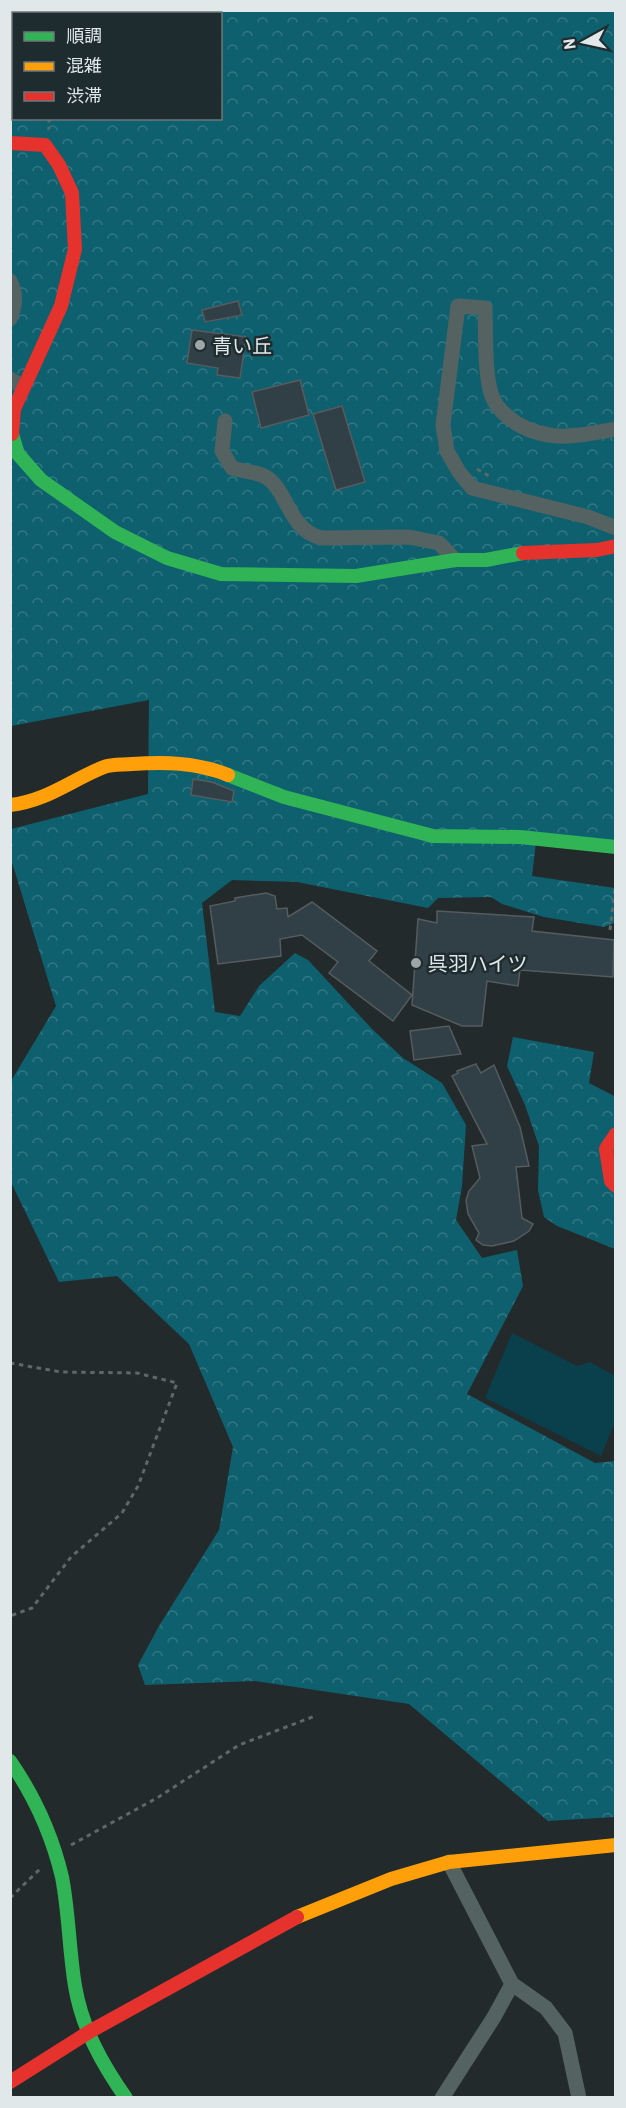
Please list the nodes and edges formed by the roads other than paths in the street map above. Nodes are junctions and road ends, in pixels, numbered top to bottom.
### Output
1 (10, 142) edge
2 (10, 281) edge
3 (10, 319) edge
4 (17, 383) edge
5 (225, 421) dead end
6 (615, 429) edge
7 (615, 528) edge
8 (615, 546) edge
9 (454, 560) junction
10 (10, 805) edge
11 (615, 847) edge
12 (615, 1134) edge
13 (615, 1186) edge
14 (10, 1761) edge
15 (615, 1845) edge
16 (449, 1862) junction
17 (512, 1984) junction
18 (89, 2032) junction
19 (10, 2082) edge
20 (126, 2097) edge
21 (442, 2097) edge
22 (579, 2097) edge

1 - 4 street
2 - 3 street
4 - 9 street
5 - 9 street
6 - 7 street
8 - 9 street
10 - 11 street
12 - 13 street
14 - 18 street
15 - 16 street
16 - 17 street
16 - 18 street
17 - 21 street
17 - 22 street
18 - 19 street
18 - 20 street

